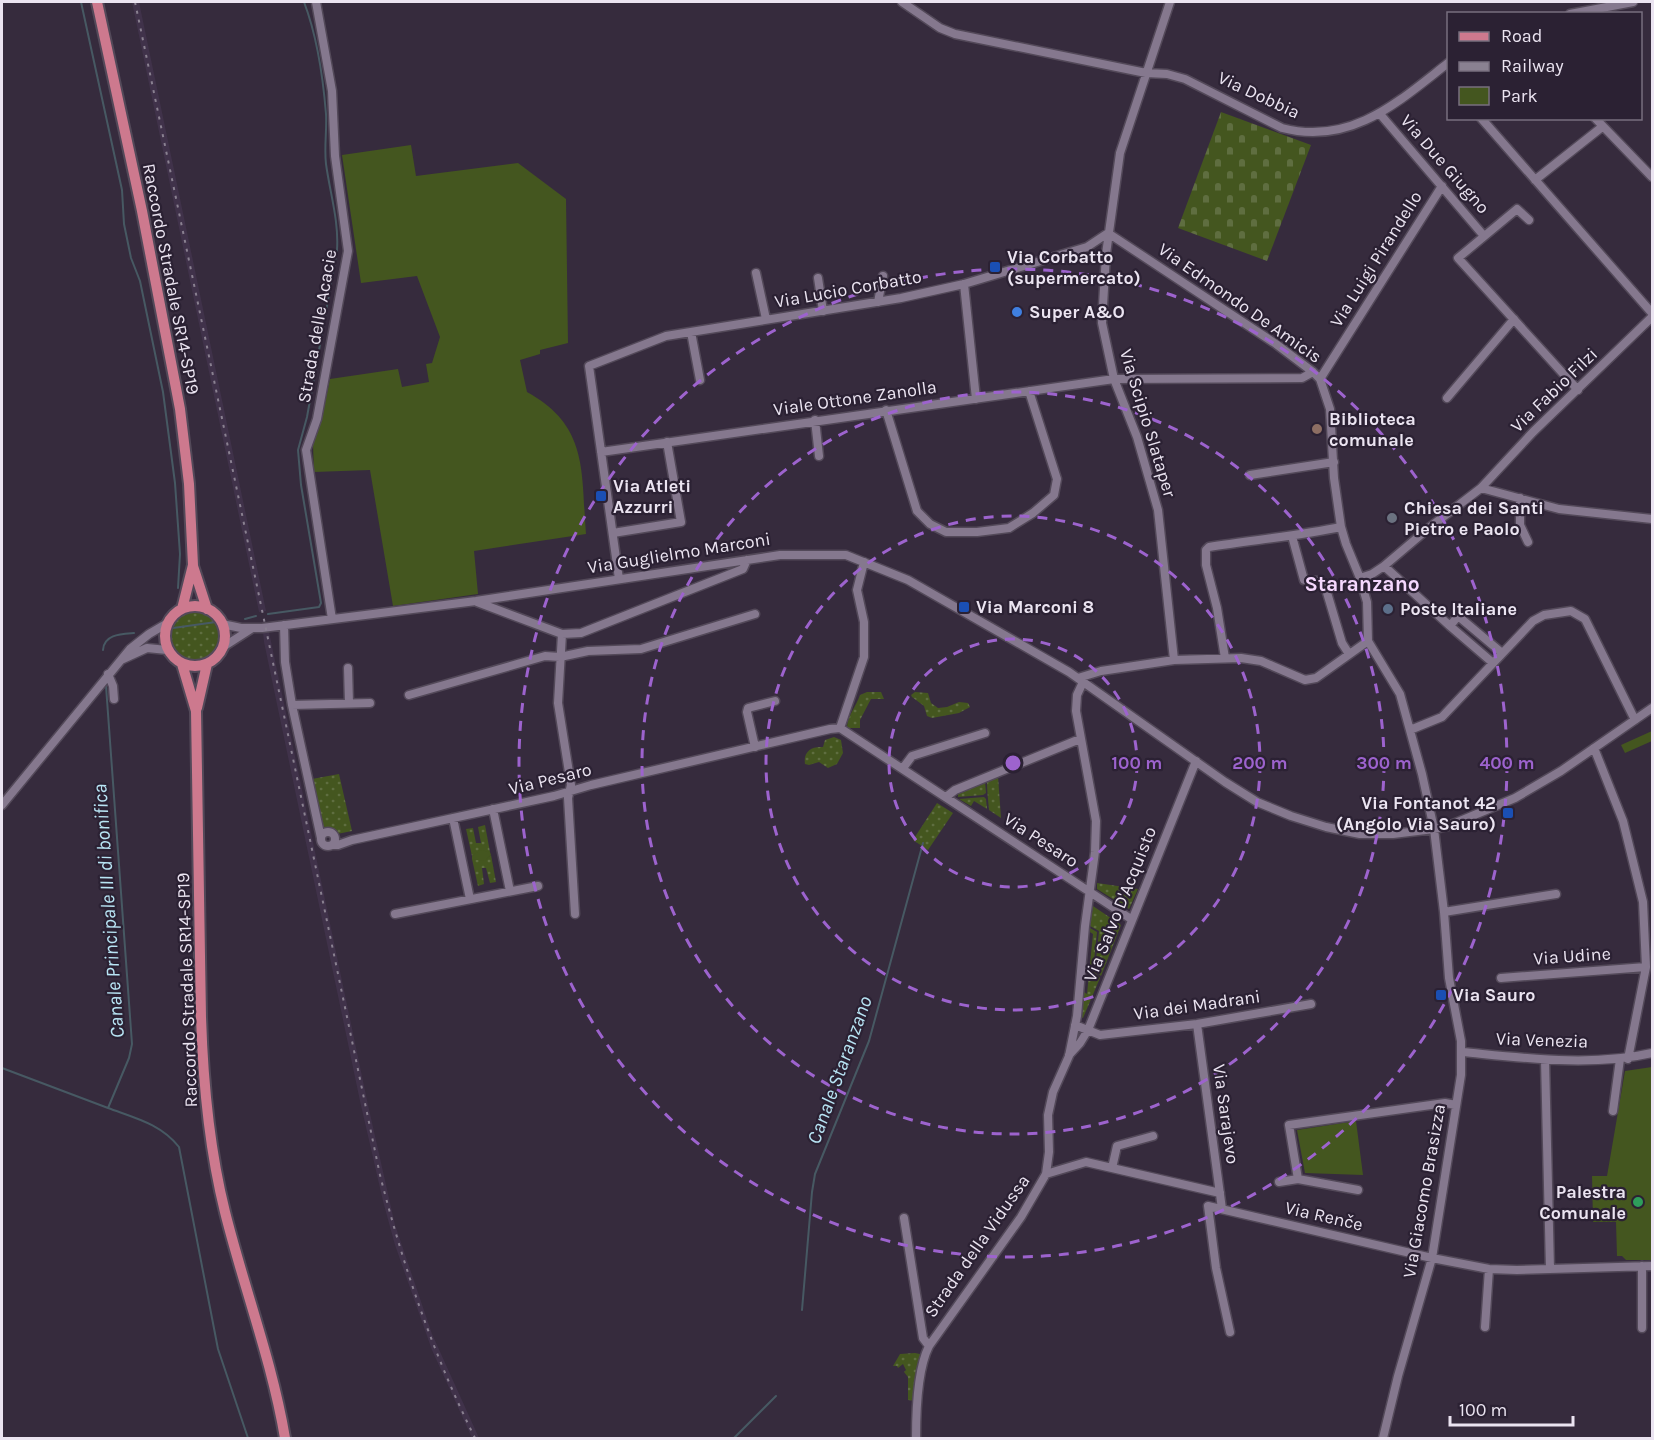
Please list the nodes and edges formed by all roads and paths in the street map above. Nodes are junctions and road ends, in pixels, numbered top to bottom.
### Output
1 (97, 2) edge
2 (316, 2) edge
3 (902, 2) edge
4 (1170, 2) edge
5 (1633, 2) edge
6 (1580, 12) edge
7 (1447, 65) edge
8 (1146, 73) junction
9 (1380, 114) junction
10 (1483, 120) edge
11 (1596, 120) edge
12 (1602, 127) junction
13 (1653, 177) edge
14 (1535, 180) junction
15 (1442, 186) junction
16 (1529, 220) dead end
17 (1108, 233) junction
18 (1484, 236) junction
19 (1086, 247) junction
20 (1106, 254) junction
21 (756, 273) dead end
22 (883, 276) dead end
23 (818, 278) dead end
24 (964, 284) junction
25 (878, 302) junction
26 (823, 311) junction
27 (1653, 315) edge
28 (766, 319) junction
29 (1514, 319) junction
30 (691, 332) junction
31 (1313, 372) junction
32 (1114, 379) junction
33 (1320, 379) junction
34 (700, 380) dead end
35 (1578, 390) junction
36 (1029, 391) junction
37 (1447, 398) dead end
38 (976, 399) junction
39 (886, 410) junction
40 (815, 420) junction
41 (667, 442) junction
42 (601, 452) junction
43 (819, 456) dead end
44 (1334, 462) junction
45 (1250, 475) dead end
46 (1481, 489) junction
47 (1520, 498) junction
48 (1653, 519) edge
49 (1341, 527) junction
50 (613, 533) junction
51 (1292, 536) junction
52 (1528, 542) dead end
53 (747, 560) junction
54 (864, 562) junction
55 (193, 565) junction
56 (1384, 566) junction
57 (1360, 578) junction
58 (619, 579) junction
59 (477, 601) junction
60 (182, 609) junction
61 (207, 609) junction
62 (755, 614) dead end
63 (332, 619) junction
64 (166, 624) junction
65 (222, 624) junction
66 (284, 625) junction
67 (1450, 626) junction
68 (251, 629) junction
69 (562, 634) junction
70 (1368, 641) junction
71 (223, 647) junction
72 (167, 650) junction
73 (1502, 653) junction
74 (1349, 654) junction
75 (560, 657) junction
76 (1225, 658) junction
77 (120, 660) junction
78 (1174, 660) junction
79 (1493, 663) junction
80 (182, 664) junction
81 (207, 664) junction
82 (348, 668) dead end
83 (108, 674) junction
84 (1080, 680) junction
85 (409, 695) dead end
86 (114, 699) dead end
87 (775, 701) dead end
88 (348, 703) junction
89 (370, 703) dead end
90 (292, 705) junction
91 (1653, 708) edge
92 (196, 711) junction
93 (1635, 720) junction
94 (840, 728) junction
95 (1410, 730) junction
96 (986, 733) dead end
97 (1080, 740) junction
98 (754, 747) junction
99 (1594, 748) junction
100 (1196, 761) junction
101 (903, 768) junction
102 (570, 790) junction
103 (946, 797) junction
104 (2, 805) edge
105 (493, 809) junction
106 (453, 818) junction
107 (1434, 829) junction
108 (321, 838) junction
109 (334, 841) junction
110 (538, 886) dead end
111 (510, 891) junction
112 (1091, 892) junction
113 (1556, 894) dead end
114 (470, 899) junction
115 (1444, 912) junction
116 (395, 914) dead end
117 (575, 914) dead end
118 (1131, 919) junction
119 (1646, 967) junction
120 (1501, 978) dead end
121 (1311, 1004) dead end
122 (1197, 1023) junction
123 (1074, 1025) junction
124 (1088, 1030) junction
125 (1462, 1053) junction
126 (1653, 1053) edge
127 (1069, 1056) junction
128 (1545, 1059) junction
129 (1624, 1059) junction
130 (1456, 1105) junction
131 (1613, 1111) dead end
132 (1153, 1136) dead end
133 (1112, 1168) junction
134 (1046, 1174) junction
135 (1298, 1179) junction
136 (1279, 1182) dead end
137 (1358, 1190) dead end
138 (1220, 1193) junction
139 (1222, 1209) junction
140 (904, 1218) dead end
141 (1432, 1258) junction
142 (1641, 1266) junction
143 (1653, 1266) edge
144 (1489, 1269) junction
145 (1550, 1269) junction
146 (1485, 1328) dead end
147 (1642, 1328) dead end
148 (1230, 1332) dead end
149 (929, 1346) junction
150 (285, 1438) edge
151 (916, 1438) edge
152 (1383, 1438) edge

1 - 55 main road, Raccordo Stradale SR14-SP19
2 - 63 street, Strada delle Acacie
3 - 8 street, Via Dobbia
4 - 8 street
5 - 6 street
7 - 9 street, Via Dobbia
8 - 9 street, Via Dobbia
8 - 17 street
9 - 15 street, Via Due Giugno
10 - 14 street
11 - 12 street
12 - 13 street
12 - 14 street
14 - 27 street
15 - 18 street, Via Due Giugno
15 - 33 street, Via Luigi Pirandello
16 - 18 street, Via Due Giugno
17 - 19 street, Via Lucio Corbatto
17 - 20 street, Via Scipio Slataper
17 - 31 street, Via Edmondo De Amicis
18 - 29 street, Via Due Giugno
19 - 20 street
19 - 24 street, Via Lucio Corbatto
20 - 32 street, Via Scipio Slataper
21 - 28 street
22 - 25 street
23 - 26 street
24 - 25 street, Via Lucio Corbatto
24 - 38 street
25 - 26 street, Via Lucio Corbatto
26 - 28 street, Via Lucio Corbatto
27 - 35 street, Via Fabio Filzi
28 - 30 street, Via Lucio Corbatto
29 - 35 street, Via Due Giugno
29 - 37 street
30 - 34 street
30 - 42 street, Via Lucio Corbatto
31 - 32 street, Viale Ottone Zanolla
31 - 33 street, Via Edmondo De Amicis
32 - 36 street, Viale Ottone Zanolla
32 - 78 street, Via Scipio Slataper
33 - 44 street, Via Edmondo De Amicis
35 - 46 street, Via Fabio Filzi
36 - 38 street, Viale Ottone Zanolla
36 - 39 street
38 - 39 street, Viale Ottone Zanolla
39 - 40 street, Viale Ottone Zanolla
40 - 41 street, Viale Ottone Zanolla
40 - 43 street
41 - 42 street, Viale Ottone Zanolla
41 - 50 street
42 - 50 street
44 - 45 street
44 - 49 street, Via Edmondo De Amicis
46 - 47 street
46 - 56 street, Via Fabio Filzi
47 - 48 street
47 - 52 street
49 - 51 street
49 - 57 street, Via Edmondo De Amicis
50 - 58 street
51 - 74 street
51 - 76 street
53 - 54 street, Via Guglielmo Marconi
53 - 58 street, Via Guglielmo Marconi
53 - 69 street
54 - 84 street, Via Guglielmo Marconi
54 - 94 street
55 - 60 main road, Raccordo Stradale SR14-SP19
55 - 61 main road, Raccordo Stradale SR14-SP19
56 - 57 street, Via Fabio Filzi
56 - 67 street
57 - 70 street, Via Edmondo De Amicis
58 - 59 street, Via Guglielmo Marconi
59 - 63 street, Via Guglielmo Marconi
59 - 69 street
60 - 61 main road
60 - 64 main road
61 - 65 main road, Raccordo Stradale SR14-SP19
62 - 75 street
63 - 66 street, Via Guglielmo Marconi
64 - 72 main road
64 - 77 street
65 - 68 street, Via Guglielmo Marconi
65 - 71 main road
66 - 68 street, Via Guglielmo Marconi
66 - 90 street
67 - 73 street
67 - 79 street
68 - 71 street, Via Guglielmo Marconi
69 - 75 street
70 - 74 street
70 - 95 street, Via Giacomo Brasizza
71 - 81 main road
72 - 77 street
72 - 80 main road
73 - 79 street
73 - 93 street
74 - 76 street
75 - 85 street
75 - 102 street
76 - 78 street
77 - 83 street
78 - 84 street
79 - 95 street
80 - 81 main road
80 - 92 main road, Raccordo Stradale SR14-SP19
81 - 92 main road, Raccordo Stradale SR14-SP19
82 - 88 street
83 - 86 street
83 - 104 street
84 - 97 street, Strada della Vidussa
84 - 100 street, Via Guglielmo Marconi
87 - 98 street
88 - 89 street
88 - 90 street
90 - 108 street
91 - 93 street, Via Guglielmo Marconi
92 - 150 main road, Raccordo Stradale SR14-SP19
93 - 99 street, Via Guglielmo Marconi
94 - 98 street, Via Pesaro
94 - 101 street, Via Pesaro
95 - 107 street, Via Giacomo Brasizza
96 - 101 street
97 - 103 street
97 - 112 street, Strada della Vidussa
98 - 102 street, Via Pesaro
99 - 107 street, Via Guglielmo Marconi
99 - 119 street
100 - 107 street, Via Guglielmo Marconi
100 - 118 street, Via Salvo D'Acquisto
101 - 103 street, Via Pesaro
102 - 105 street, Via Pesaro
102 - 117 street
103 - 112 street, Via Pesaro
105 - 106 street, Via Pesaro
105 - 111 street
106 - 109 street, Via Pesaro
106 - 114 street
107 - 115 street, Via Giacomo Brasizza
108 - 109 street
108 - 109 street, Via Pesaro
110 - 111 street
111 - 114 street
112 - 118 street, Via Pesaro
112 - 123 street, Strada della Vidussa
113 - 115 street
114 - 116 street
115 - 125 street, Via Giacomo Brasizza
118 - 124 street, Via Salvo D'Acquisto
119 - 120 street, Via Udine
119 - 129 street
121 - 122 street, Via dei Madrani
122 - 124 street, Via dei Madrani
122 - 138 street, Via Sarajevo
123 - 124 street
123 - 127 street, Strada della Vidussa
124 - 127 street, Via Salvo D'Acquisto
125 - 128 street, Via Venezia
125 - 130 street, Via Giacomo Brasizza
126 - 129 street, Via Venezia
127 - 134 street, Strada della Vidussa
128 - 129 street, Via Venezia
128 - 145 street
129 - 131 street
130 - 135 street
130 - 141 street, Via Giacomo Brasizza
132 - 133 street
133 - 134 street
133 - 138 street
134 - 149 street, Strada della Vidussa
135 - 136 street
135 - 137 street
138 - 139 street, Via Sarajevo
139 - 141 street, Via Renče
139 - 148 street, Via Renče
140 - 149 street, Strada della Vidussa
141 - 144 street, Via Renče
141 - 152 street, Via Giacomo Brasizza
142 - 143 street, Via Renče
142 - 145 street, Via Renče
142 - 147 street
144 - 145 street, Via Renče
144 - 146 street
149 - 151 street, Strada della Vidussa

